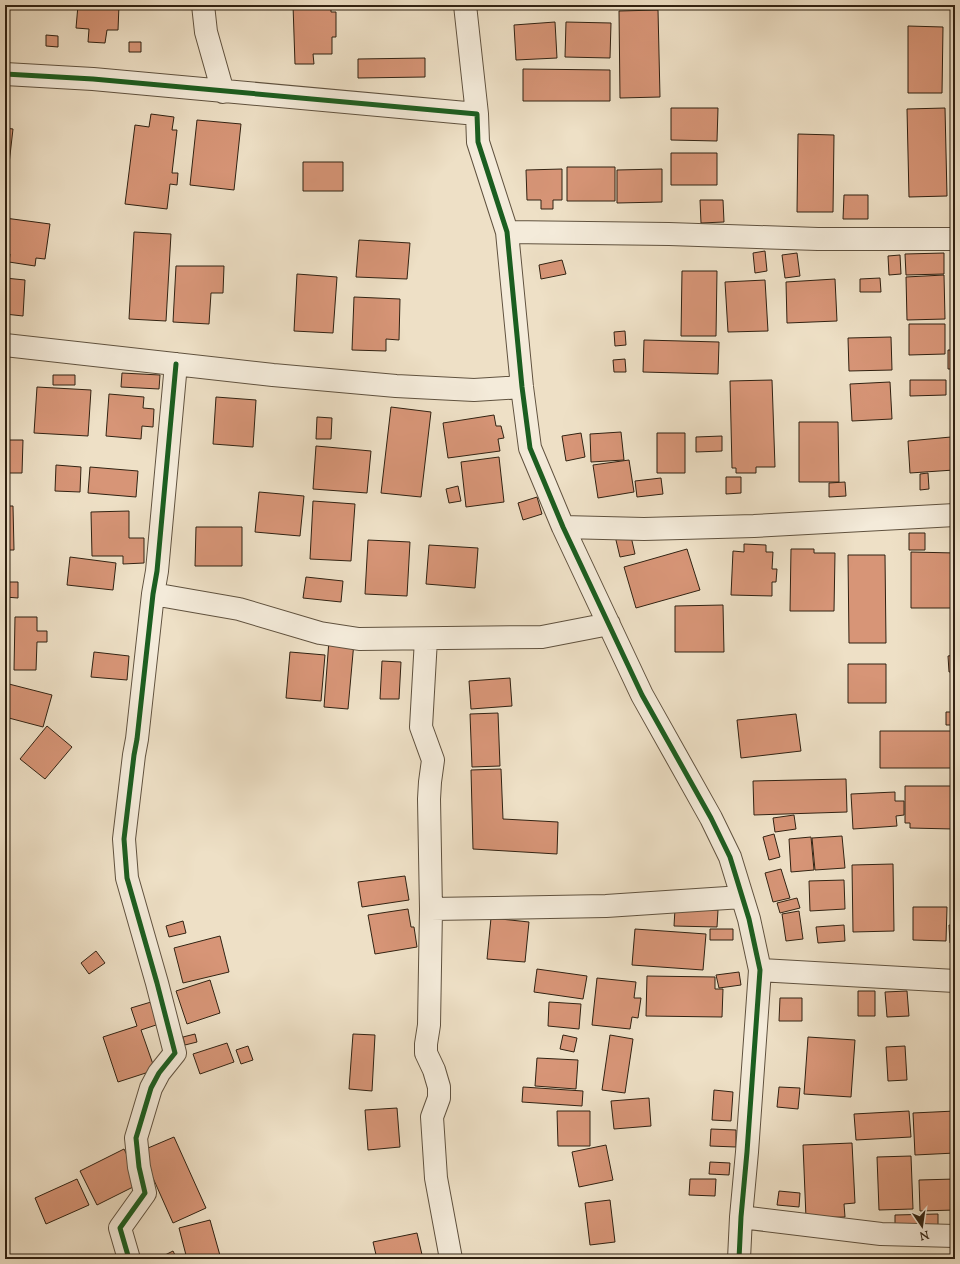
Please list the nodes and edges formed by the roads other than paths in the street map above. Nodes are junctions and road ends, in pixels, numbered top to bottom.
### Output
1 (203, 5) edge
2 (465, 5) edge
3 (5, 74) edge
4 (223, 92) junction
5 (477, 114) junction
6 (507, 232) junction
7 (955, 239) edge
8 (5, 345) edge
9 (176, 364) junction
10 (522, 387) junction
11 (955, 515) edge
12 (563, 528) junction
13 (153, 594) junction
14 (609, 624) junction
15 (426, 639) junction
16 (742, 897) junction
17 (432, 909) junction
18 (760, 970) junction
19 (955, 981) edge
20 (741, 1217) junction
21 (955, 1236) edge
22 (128, 1259) edge
23 (451, 1259) edge
24 (739, 1259) edge

1 - 4 street
2 - 5 street
3 - 4 street
4 - 5 street
5 - 6 street
6 - 7 street
6 - 10 street
8 - 9 street
9 - 10 street
9 - 13 street
10 - 12 street
11 - 12 street
12 - 14 street
13 - 15 street
13 - 22 street
14 - 15 street
14 - 16 street
15 - 17 street
16 - 17 street
16 - 18 street
17 - 23 street
18 - 19 street
18 - 20 street
20 - 21 street
20 - 24 street

